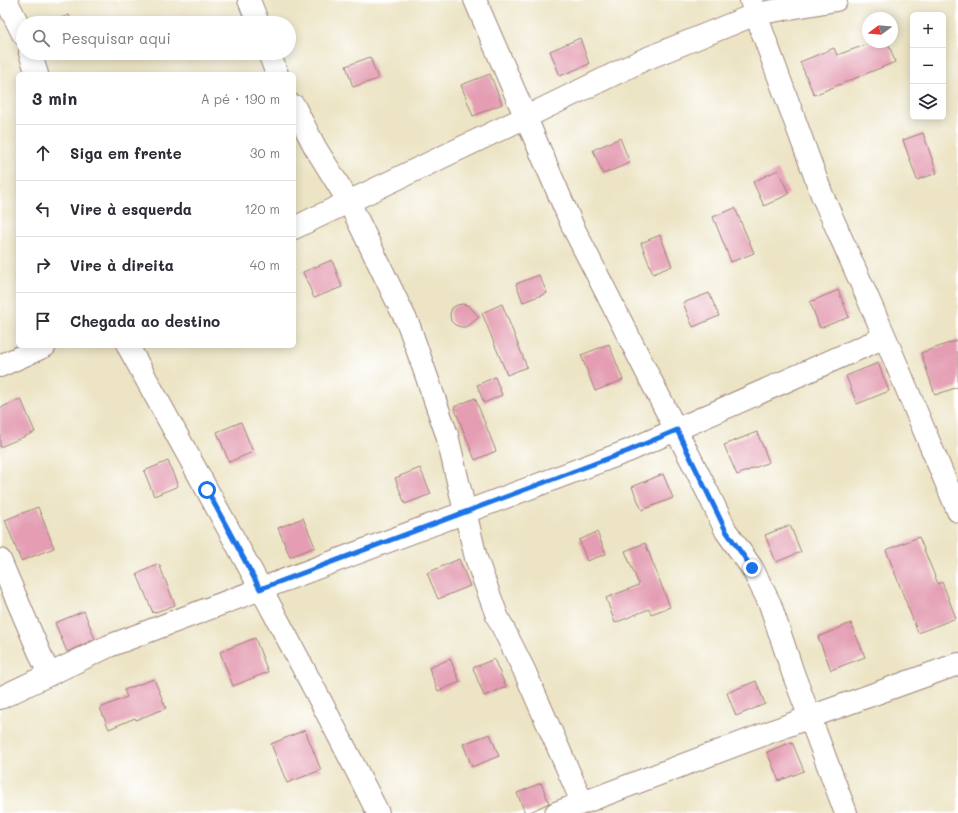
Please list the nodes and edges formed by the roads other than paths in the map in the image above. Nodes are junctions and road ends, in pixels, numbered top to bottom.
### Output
1 (6, 0) edge
2 (249, 0) edge
3 (475, 0) edge
4 (836, 0) edge
5 (753, 7) edge
6 (255, 16) edge
7 (16, 20) edge
8 (32, 60) edge
9 (272, 60) edge
10 (36, 72) edge
11 (277, 72) edge
12 (296, 110) edge
13 (526, 117) junction
14 (349, 202) junction
15 (296, 227) edge
16 (884, 337) junction
17 (41, 348) edge
18 (129, 348) edge
19 (0, 366) edge
20 (677, 430) junction
21 (958, 511) edge
22 (466, 512) junction
23 (0, 560) edge
24 (260, 589) junction
25 (958, 664) edge
26 (49, 675) junction
27 (0, 698) edge
28 (810, 716) junction
29 (582, 802) junction
30 (378, 813) edge
31 (556, 813) edge
32 (846, 813) edge

1 - 7 street
2 - 6 street
3 - 13 street
4 - 5 street
5 - 13 street
5 - 16 street
8 - 10 street
9 - 11 street
12 - 14 street
13 - 14 street
13 - 20 street
14 - 15 street
14 - 22 street
16 - 20 street
16 - 21 street
17 - 19 street
18 - 24 street
20 - 22 street
20 - 28 street
22 - 24 street
22 - 29 street
23 - 26 street
24 - 26 street
24 - 30 street
25 - 28 street
26 - 27 street
28 - 29 street
28 - 32 street
29 - 31 street

